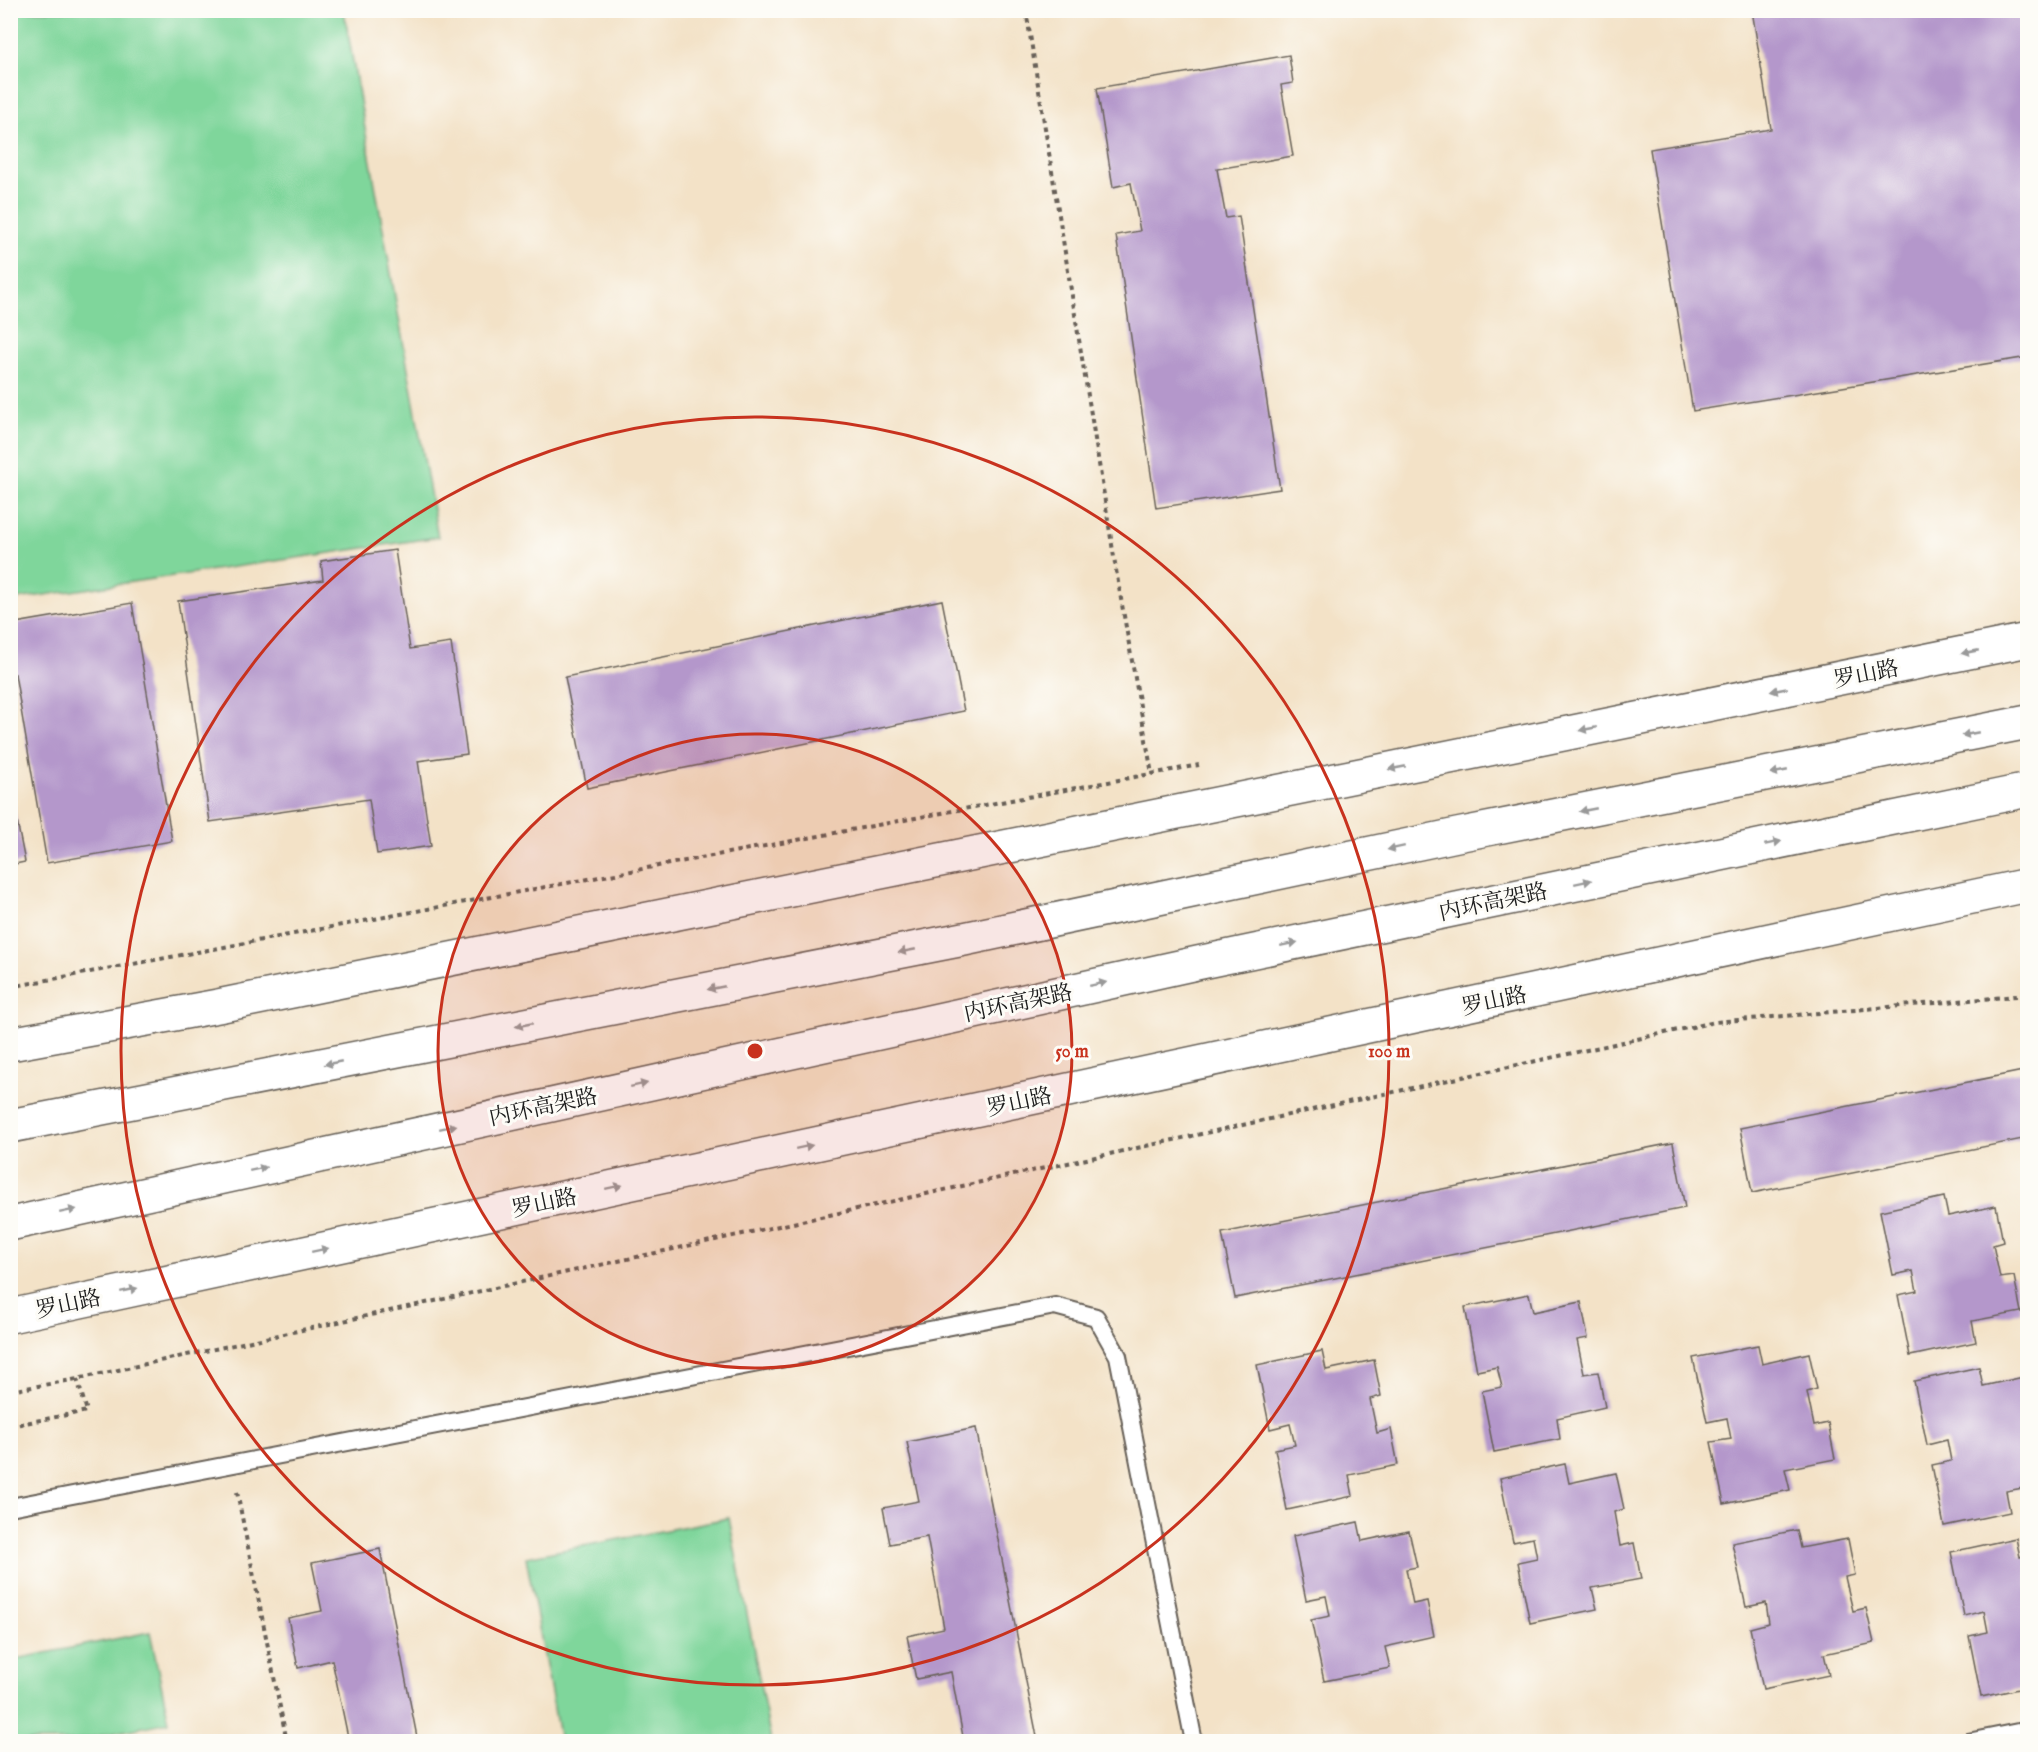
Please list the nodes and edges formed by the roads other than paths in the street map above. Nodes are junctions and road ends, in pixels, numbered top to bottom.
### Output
1 (2028, 640) edge
2 (2028, 722) edge
3 (2028, 790) edge
4 (2028, 885) edge
5 (10, 1044) edge
6 (171, 1094) junction
7 (10, 1104) edge
8 (10, 1126) edge
9 (10, 1224) edge
10 (10, 1316) edge
11 (10, 1507) edge
12 (2028, 1730) edge
13 (1194, 1742) edge
14 (1968, 1742) edge

1 -> 5 main road, 罗山路
2 -> 6 main road
9 -> 3 main road, 内环高架路
10 -> 4 main road, 罗山路
6 - 7 main road
6 - 8 main road
11 - 13 lane
12 - 14 lane

